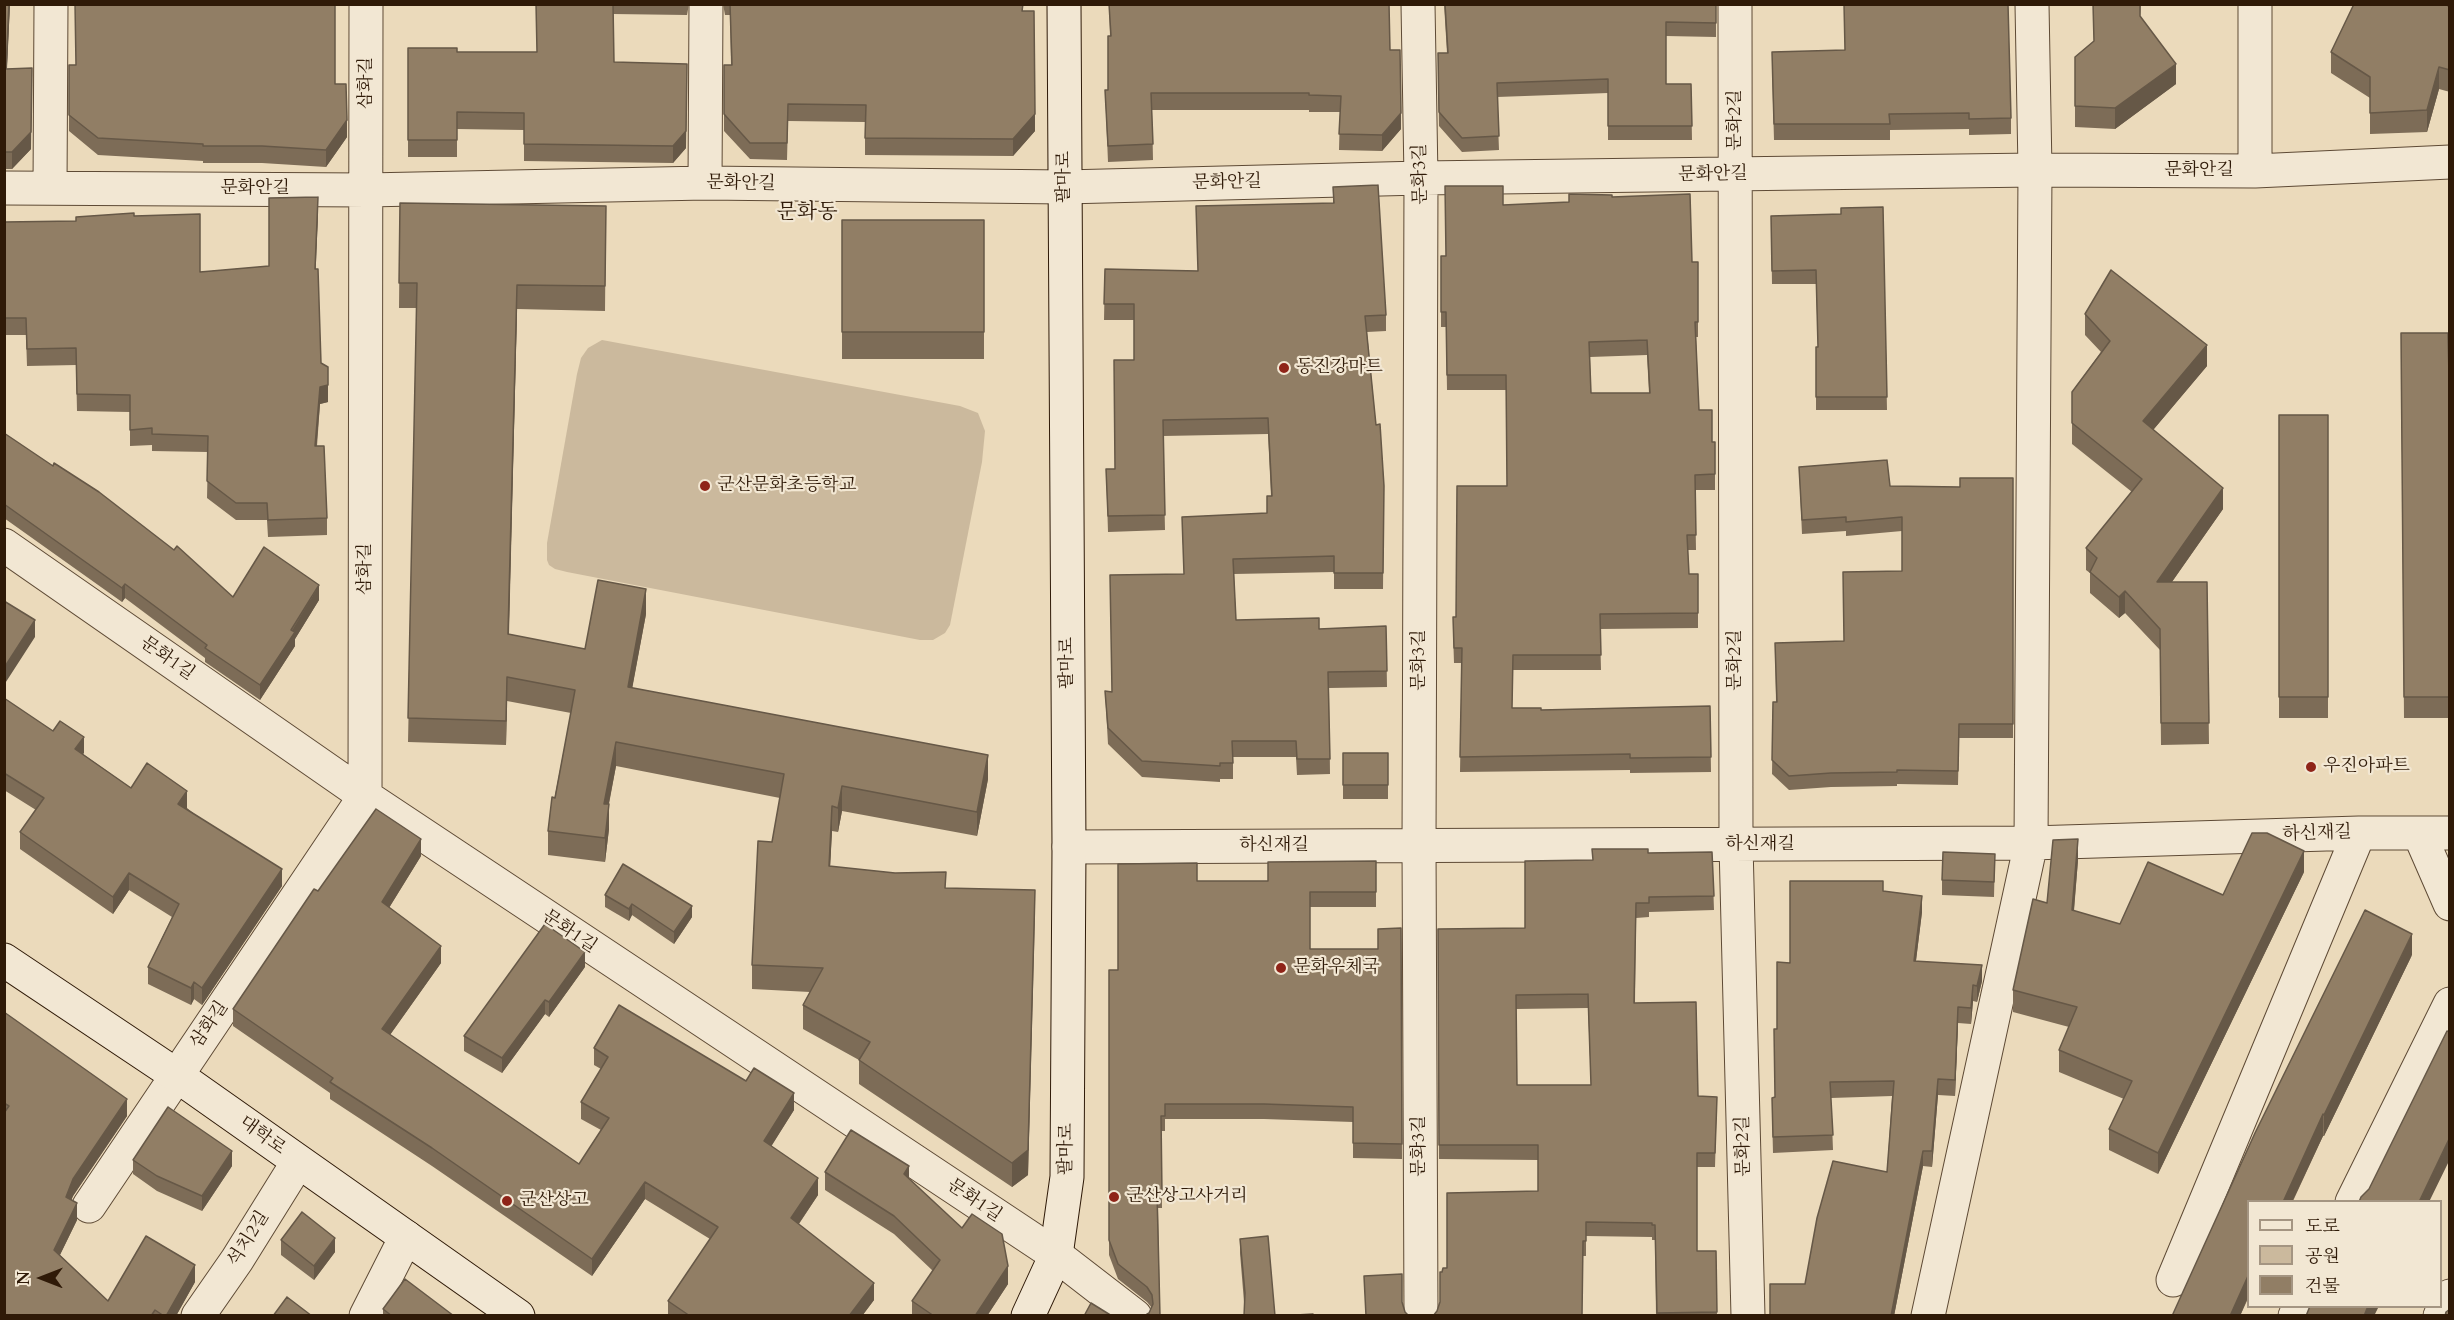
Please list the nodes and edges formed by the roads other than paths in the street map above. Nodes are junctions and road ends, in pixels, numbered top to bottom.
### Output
1 (51, 4) edge
2 (366, 4) edge
3 (706, 4) edge
4 (1064, 4) edge
5 (1418, 4) edge
6 (1735, 4) edge
7 (2032, 4) edge
8 (2255, 4) edge
9 (2450, 162) edge
10 (2036, 170) junction
11 (2255, 171) junction
12 (1736, 175) junction
13 (1421, 178) junction
14 (705, 183) junction
15 (1065, 187) junction
16 (4, 188) edge
17 (50, 188) junction
18 (367, 190) junction
19 (4, 545) edge
20 (365, 796) junction
21 (2359, 833) junction
22 (2434, 833) edge
23 (2031, 843) junction
24 (1419, 845) junction
25 (1736, 845) junction
26 (1070, 848) junction
27 (2450, 904) edge
28 (4, 960) edge
29 (2450, 1004) edge
30 (176, 1075) junction
31 (298, 1162) junction
32 (2353, 1200) edge
33 (89, 1206) dead end
34 (406, 1237) junction
35 (1056, 1255) junction
36 (2173, 1280) dead end
37 (2450, 1296) edge
38 (198, 1316) edge
39 (366, 1316) edge
40 (518, 1316) edge
41 (1028, 1316) edge
42 (1135, 1316) edge
43 (1421, 1316) edge
44 (1748, 1316) edge
45 (1928, 1316) edge
46 (2440, 1316) edge

1 - 17 street
2 - 18 street, 삼화길
3 - 14 street
4 - 15 street, 팔마로
5 - 13 street, 문화3길
6 - 12 street, 문화2길
7 - 10 street
8 - 11 street
9 - 11 street, 문화안길
10 - 11 street, 문화안길
10 - 12 street, 문화안길
10 - 23 street
12 - 13 street, 문화안길
12 - 25 street, 문화2길
13 - 15 street, 문화안길
13 - 24 street, 문화3길
14 - 15 street, 문화안길
14 - 18 street, 문화안길
15 - 26 street, 팔마로
16 - 17 street, 문화안길
17 - 18 street, 문화안길
18 - 20 street, 삼화길
19 - 20 street, 문화1길
20 - 30 street, 삼화길
20 - 35 street, 문화1길
21 - 22 street, 하신재길
21 - 23 street, 하신재길
21 - 36 street
22 - 27 street
23 - 25 street, 하신재길
23 - 45 street
24 - 25 street, 하신재길
24 - 26 street, 하신재길
24 - 43 street, 문화3길
25 - 44 street, 문화2길
26 - 35 street, 팔마로
28 - 30 street, 대학로
29 - 32 street
30 - 31 street, 대학로
30 - 33 street, 삼화길
31 - 34 street, 대학로
31 - 38 street, 석치2길
34 - 39 street
34 - 40 street, 대학로
35 - 41 street, 팔마로
35 - 42 street, 문화1길
37 - 46 street

